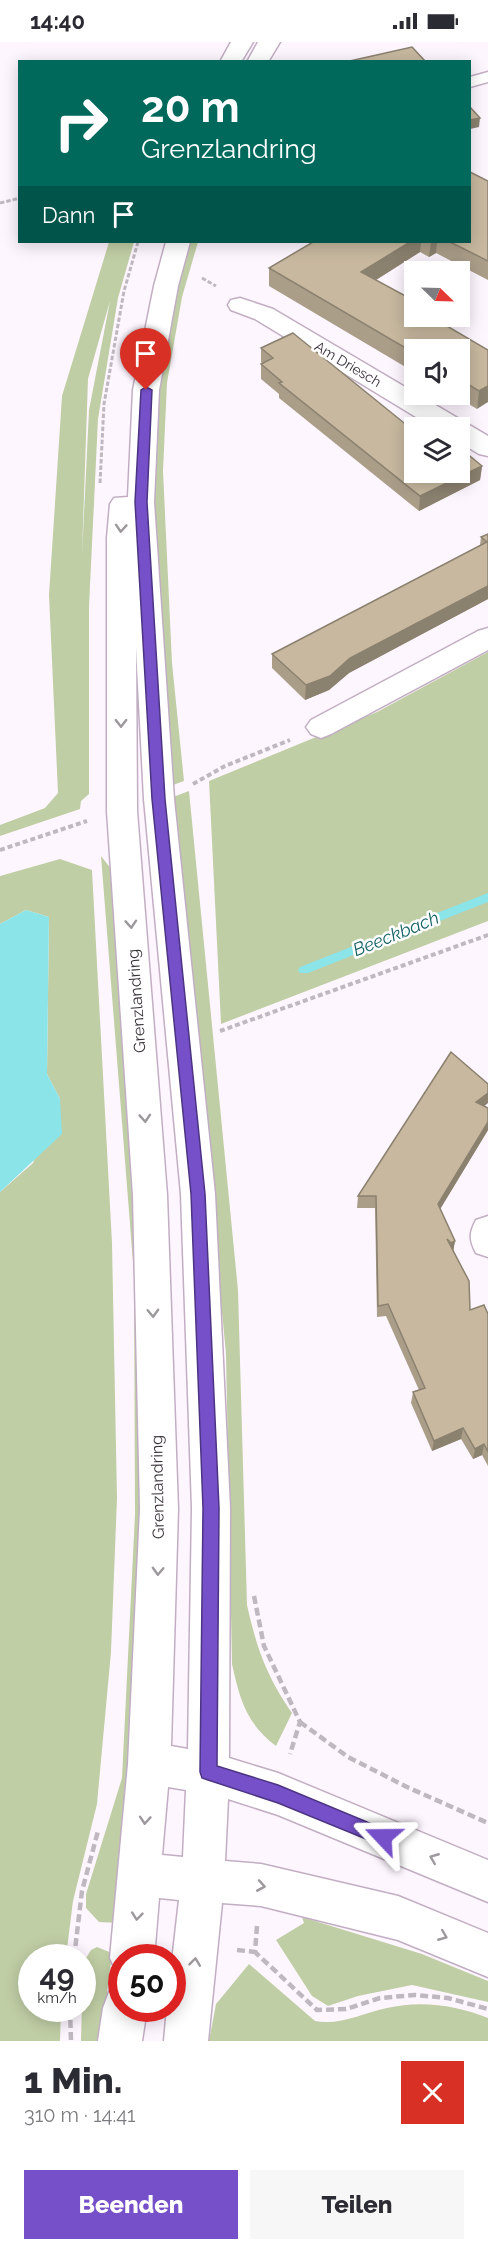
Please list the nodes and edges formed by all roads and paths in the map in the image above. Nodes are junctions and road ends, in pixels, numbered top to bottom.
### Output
1 (242, 42) edge
2 (269, 42) edge
3 (231, 60) edge
4 (258, 60) edge
5 (488, 77) edge
6 (471, 82) edge
7 (18, 198) edge
8 (0, 203) edge
9 (159, 243) edge
10 (178, 243) edge
11 (240, 305) dead end
12 (436, 417) edge
13 (470, 437) edge
14 (488, 448) edge
15 (488, 638) edge
16 (321, 727) joint
17 (188, 786) dead end
18 (122, 811) junction
19 (0, 850) edge
20 (488, 935) edge
21 (216, 1032) dead end
22 (488, 1231) edge
23 (488, 1242) edge
24 (254, 1588) dead end
25 (300, 1722) junction
26 (149, 1764) junction
27 (208, 1772) junction
28 (278, 1794) junction
29 (488, 1823) edge
30 (141, 1875) junction
31 (203, 1879) junction
32 (488, 1881) edge
33 (261, 1885) junction
34 (134, 1944) edge
35 (488, 1955) edge
36 (488, 2009) edge
37 (70, 2022) edge
38 (123, 2022) edge
39 (71, 2041) edge
40 (120, 2041) edge
41 (186, 2041) edge

1 - 3 main road
2 - 4 main road
5 - 6 lane
7 - 8 path
9 -> 18 main road, Grenzlandring
10 - 27 main road
11 - 12 main road, Am Driesch
13 - 14 main road
15 - 16 main road
16 - 17 path
18 - 19 path
18 -> 26 main road, Grenzlandring
20 - 21 path
22 - 23 main road
24 - 25 path
25 - 28 path
25 - 29 path
26 - 27 main road
26 -> 30 main road, Grenzlandring
27 - 28 main road
27 - 31 main road
32 -> 28 main road
30 - 31 main road
30 -> 34 main road, Grenzlandring
31 - 33 main road
41 -> 31 main road
33 -> 35 main road
33 - 36 path
37 - 39 path
38 - 40 main road

